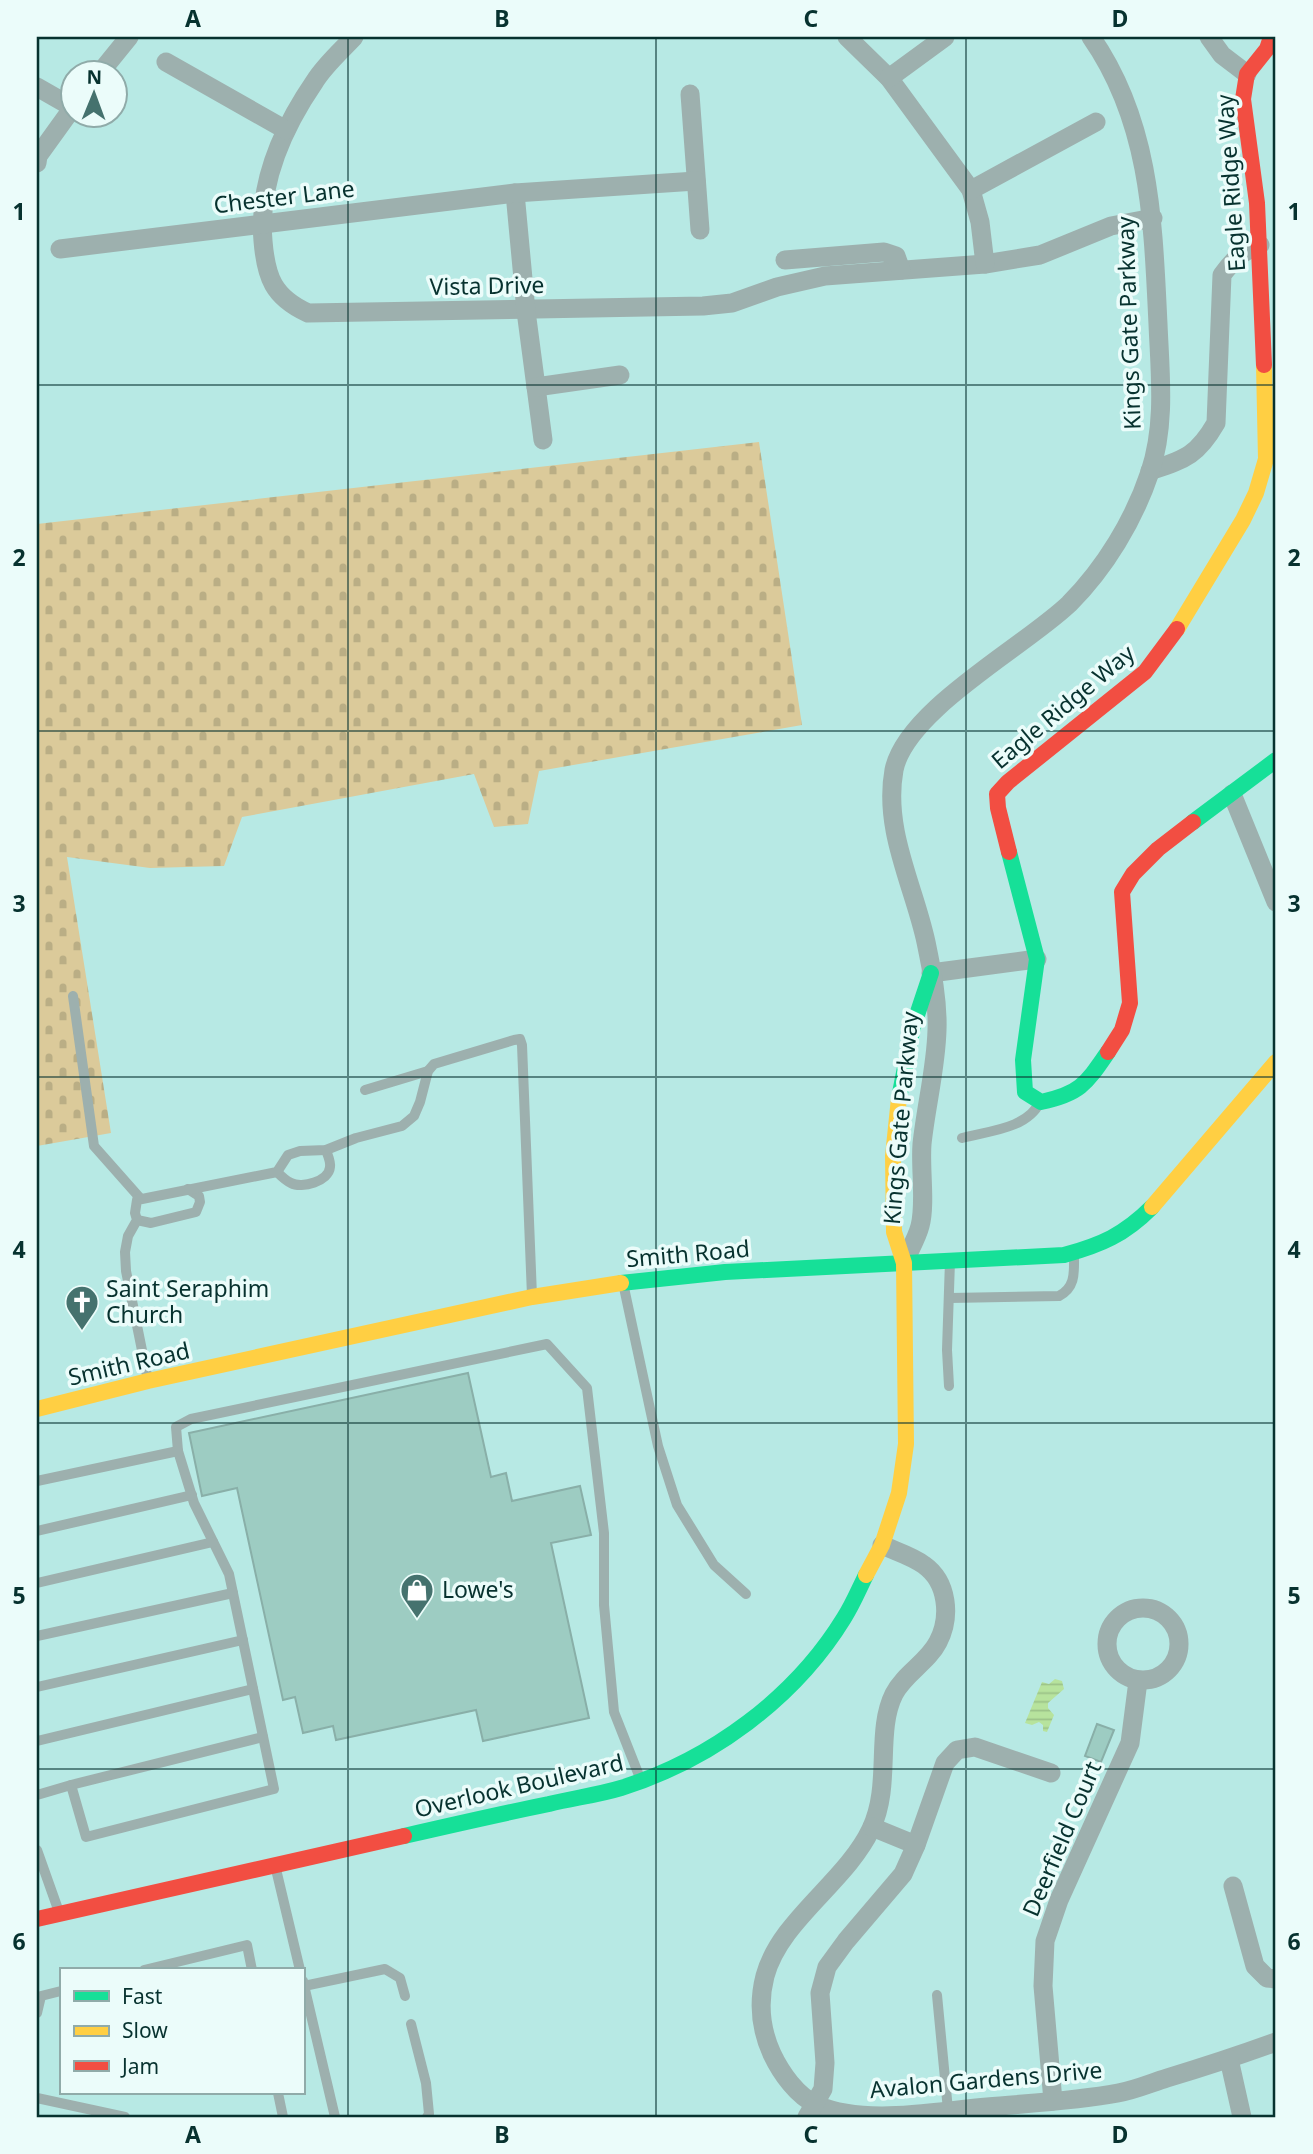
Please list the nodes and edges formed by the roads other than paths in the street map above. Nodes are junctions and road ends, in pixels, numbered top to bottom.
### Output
1 (129, 37) edge
2 (354, 37) edge
3 (847, 37) edge
4 (945, 37) edge
5 (1091, 37) edge
6 (1209, 37) edge
7 (1271, 37) edge
8 (110, 60) edge
9 (166, 62) dead end
10 (1247, 74) junction
11 (889, 78) junction
12 (37, 87) edge
13 (690, 94) dead end
14 (60, 99) edge
15 (1096, 122) dead end
16 (60, 125) edge
17 (286, 130) junction
18 (37, 163) edge
19 (696, 181) junction
20 (971, 190) junction
21 (515, 193) junction
22 (1153, 218) junction
23 (261, 225) junction
24 (701, 230) dead end
25 (1260, 245) junction
26 (60, 249) dead end
27 (785, 260) dead end
28 (985, 264) junction
29 (901, 270) junction
30 (526, 311) junction
31 (620, 375) dead end
32 (536, 387) junction
33 (543, 440) dead end
34 (1150, 471) junction
35 (1276, 760) edge
36 (1232, 794) junction
37 (1276, 902) edge
38 (1037, 959) junction
39 (931, 973) junction
40 (73, 996) dead end
41 (1276, 1062) edge
42 (428, 1071) junction
43 (365, 1090) dead end
44 (1041, 1102) junction
45 (962, 1138) dead end
46 (326, 1150) junction
47 (277, 1172) junction
48 (188, 1189) junction
49 (140, 1198) junction
50 (137, 1220) junction
51 (1074, 1252) junction
52 (950, 1261) junction
53 (904, 1263) junction
54 (622, 1283) junction
55 (532, 1297) junction
56 (950, 1298) junction
57 (148, 1381) junction
58 (949, 1387) dead end
59 (37, 1409) edge
60 (178, 1451) junction
61 (37, 1481) edge
62 (192, 1495) junction
63 (37, 1531) edge
64 (213, 1542) junction
65 (882, 1545) junction
66 (37, 1583) edge
67 (233, 1594) junction
68 (746, 1594) dead end
69 (37, 1636) edge
70 (243, 1640) junction
71 (1138, 1681) dead end
72 (37, 1687) edge
73 (253, 1689) junction
74 (263, 1737) junction
75 (37, 1741) edge
76 (1051, 1773) dead end
77 (641, 1781) junction
78 (71, 1785) junction
79 (37, 1795) edge
80 (872, 1827) junction
81 (916, 1846) junction
82 (37, 1850) edge
83 (275, 1864) junction
84 (1233, 1886) dead end
85 (59, 1913) junction
86 (37, 1919) edge
87 (152, 1968) edge
88 (253, 1968) edge
89 (300, 1968) edge
90 (1276, 1979) edge
91 (304, 1984) edge
92 (304, 1988) edge
93 (60, 1990) edge
94 (937, 1994) dead end
95 (39, 1996) edge
96 (405, 1996) dead end
97 (37, 2013) edge
98 (411, 2024) dead end
99 (1276, 2042) edge
100 (1229, 2059) junction
101 (278, 2094) edge
102 (37, 2098) edge
103 (1054, 2101) junction
104 (947, 2110) junction
105 (811, 2111) edge
106 (907, 2116) edge
107 (125, 2117) edge
108 (283, 2117) edge
109 (335, 2117) edge
110 (427, 2117) edge
111 (1242, 2117) edge

1 - 8 street
2 - 17 street, Vista Drive
3 - 11 street
4 - 11 street
5 - 22 street, Kings Gate Parkway
6 - 10 street
7 - 10 street, Eagle Ridge Way
9 - 17 street
10 - 25 street, Eagle Ridge Way
11 - 20 street
12 - 14 street
13 - 19 street
15 - 20 street
16 - 18 street
17 - 23 street, Vista Drive
19 - 21 street, Chester Lane
19 - 24 street
20 - 28 street
21 - 23 street, Chester Lane
21 - 30 street
22 - 28 street, Vista Drive
22 - 34 street, Kings Gate Parkway
23 - 26 street, Chester Lane
23 - 30 street, Vista Drive
25 - 34 street
25 - 38 street, Eagle Ridge Way
27 - 29 street
28 - 29 street, Vista Drive
29 - 30 street, Vista Drive
30 - 32 street
31 - 32 street
32 - 33 street
34 - 39 street, Kings Gate Parkway
35 - 36 street
36 - 37 street
36 - 44 street
38 - 39 street
38 - 44 street, Eagle Ridge Way
39 - 53 street, Kings Gate Parkway
39 - 53 street, Kings Gate Parkway
40 - 49 lane
41 - 51 street, Smith Road
42 - 43 lane
42 - 46 lane
42 - 55 lane
44 - 45 lane
46 - 47 lane
46 - 47 lane
47 - 48 lane
48 - 49 lane
48 - 50 lane
49 - 50 lane
50 - 57 lane
51 - 52 street, Smith Road
51 - 56 lane
52 - 53 street, Smith Road
52 - 56 lane
53 - 54 street, Smith Road
53 - 65 street, Overlook Boulevard
54 - 55 street, Smith Road
54 - 68 lane
55 - 57 street, Smith Road
56 - 58 lane
57 - 59 street, Smith Road
60 - 61 lane
60 - 62 lane
60 - 77 lane
62 - 63 lane
62 - 64 lane
64 - 66 lane
64 - 67 lane
65 - 77 street, Overlook Boulevard
65 - 80 street, Avalon Gardens Drive
67 - 69 lane
67 - 70 lane
70 - 72 lane
70 - 73 lane
71 - 103 street, Deerfield Court
73 - 74 lane
73 - 75 lane
74 - 78 lane
74 - 78 lane
76 - 81 street
77 - 83 street, Overlook Boulevard
78 - 79 lane
80 - 81 street
80 - 105 street, Avalon Gardens Drive
81 - 105 street
82 - 85 lane
83 - 85 street, Overlook Boulevard
83 - 89 lane
84 - 90 street
85 - 86 street, Overlook Boulevard
87 - 88 lane
91 - 96 lane
92 - 109 lane
93 - 95 lane
94 - 104 lane
95 - 97 lane
98 - 110 lane
99 - 100 street, Avalon Gardens Drive
100 - 103 street, Avalon Gardens Drive
100 - 111 street
101 - 108 lane
102 - 107 lane
103 - 104 street, Avalon Gardens Drive
104 - 106 street, Avalon Gardens Drive
105 - 106 street, Avalon Gardens Drive

